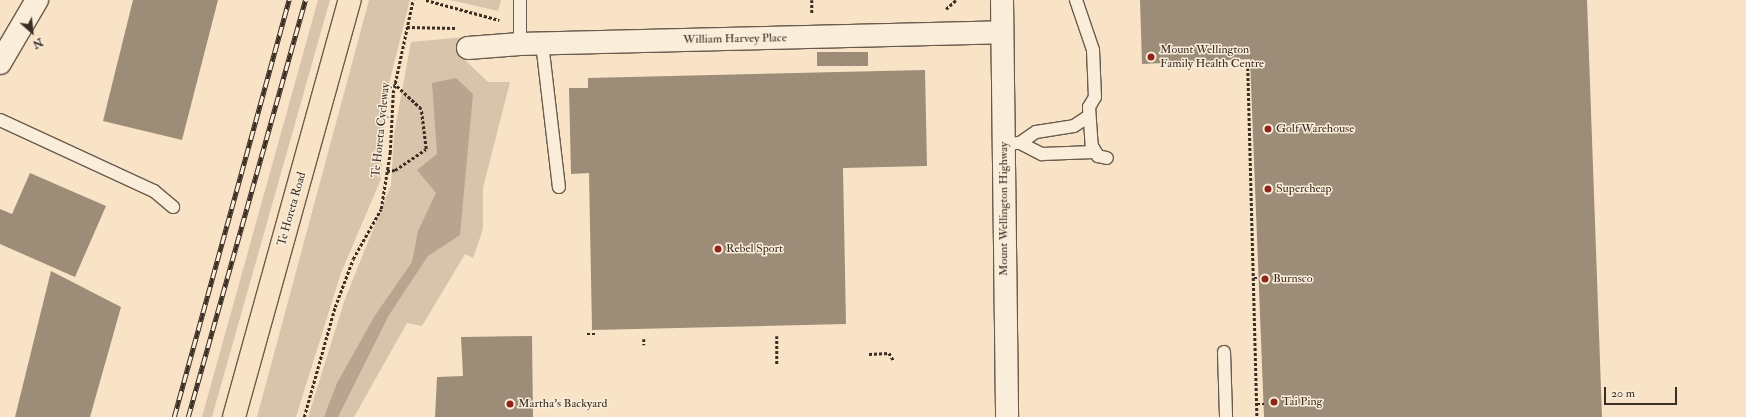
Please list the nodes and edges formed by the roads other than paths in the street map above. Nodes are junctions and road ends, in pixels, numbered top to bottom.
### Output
1 (36, 0) edge
2 (350, 0) edge
3 (520, 0) edge
4 (1002, 0) edge
5 (1076, 0) edge
6 (1002, 32) junction
7 (542, 43) junction
8 (520, 44) junction
9 (468, 48) dead end
10 (0, 63) edge
11 (1089, 116) junction
12 (0, 120) edge
13 (1012, 144) junction
14 (1094, 152) junction
15 (1108, 158) dead end
16 (559, 187) dead end
17 (173, 207) dead end
18 (1224, 352) dead end
19 (234, 417) edge
20 (1007, 417) edge
21 (1226, 417) edge

1 - 10 street
2 - 19 main road, Te Horeta Road
3 - 8 lane
4 - 6 street, Mount Wellington Highway
5 - 11 lane
6 - 7 street, William Harvey Place
6 - 13 street, Mount Wellington Highway
7 - 8 street, William Harvey Place
7 - 16 lane
8 - 9 street, William Harvey Place
11 - 13 lane
11 - 14 lane
12 - 17 lane
13 - 14 lane
13 - 20 street, Mount Wellington Highway
14 - 15 lane
18 - 21 lane

